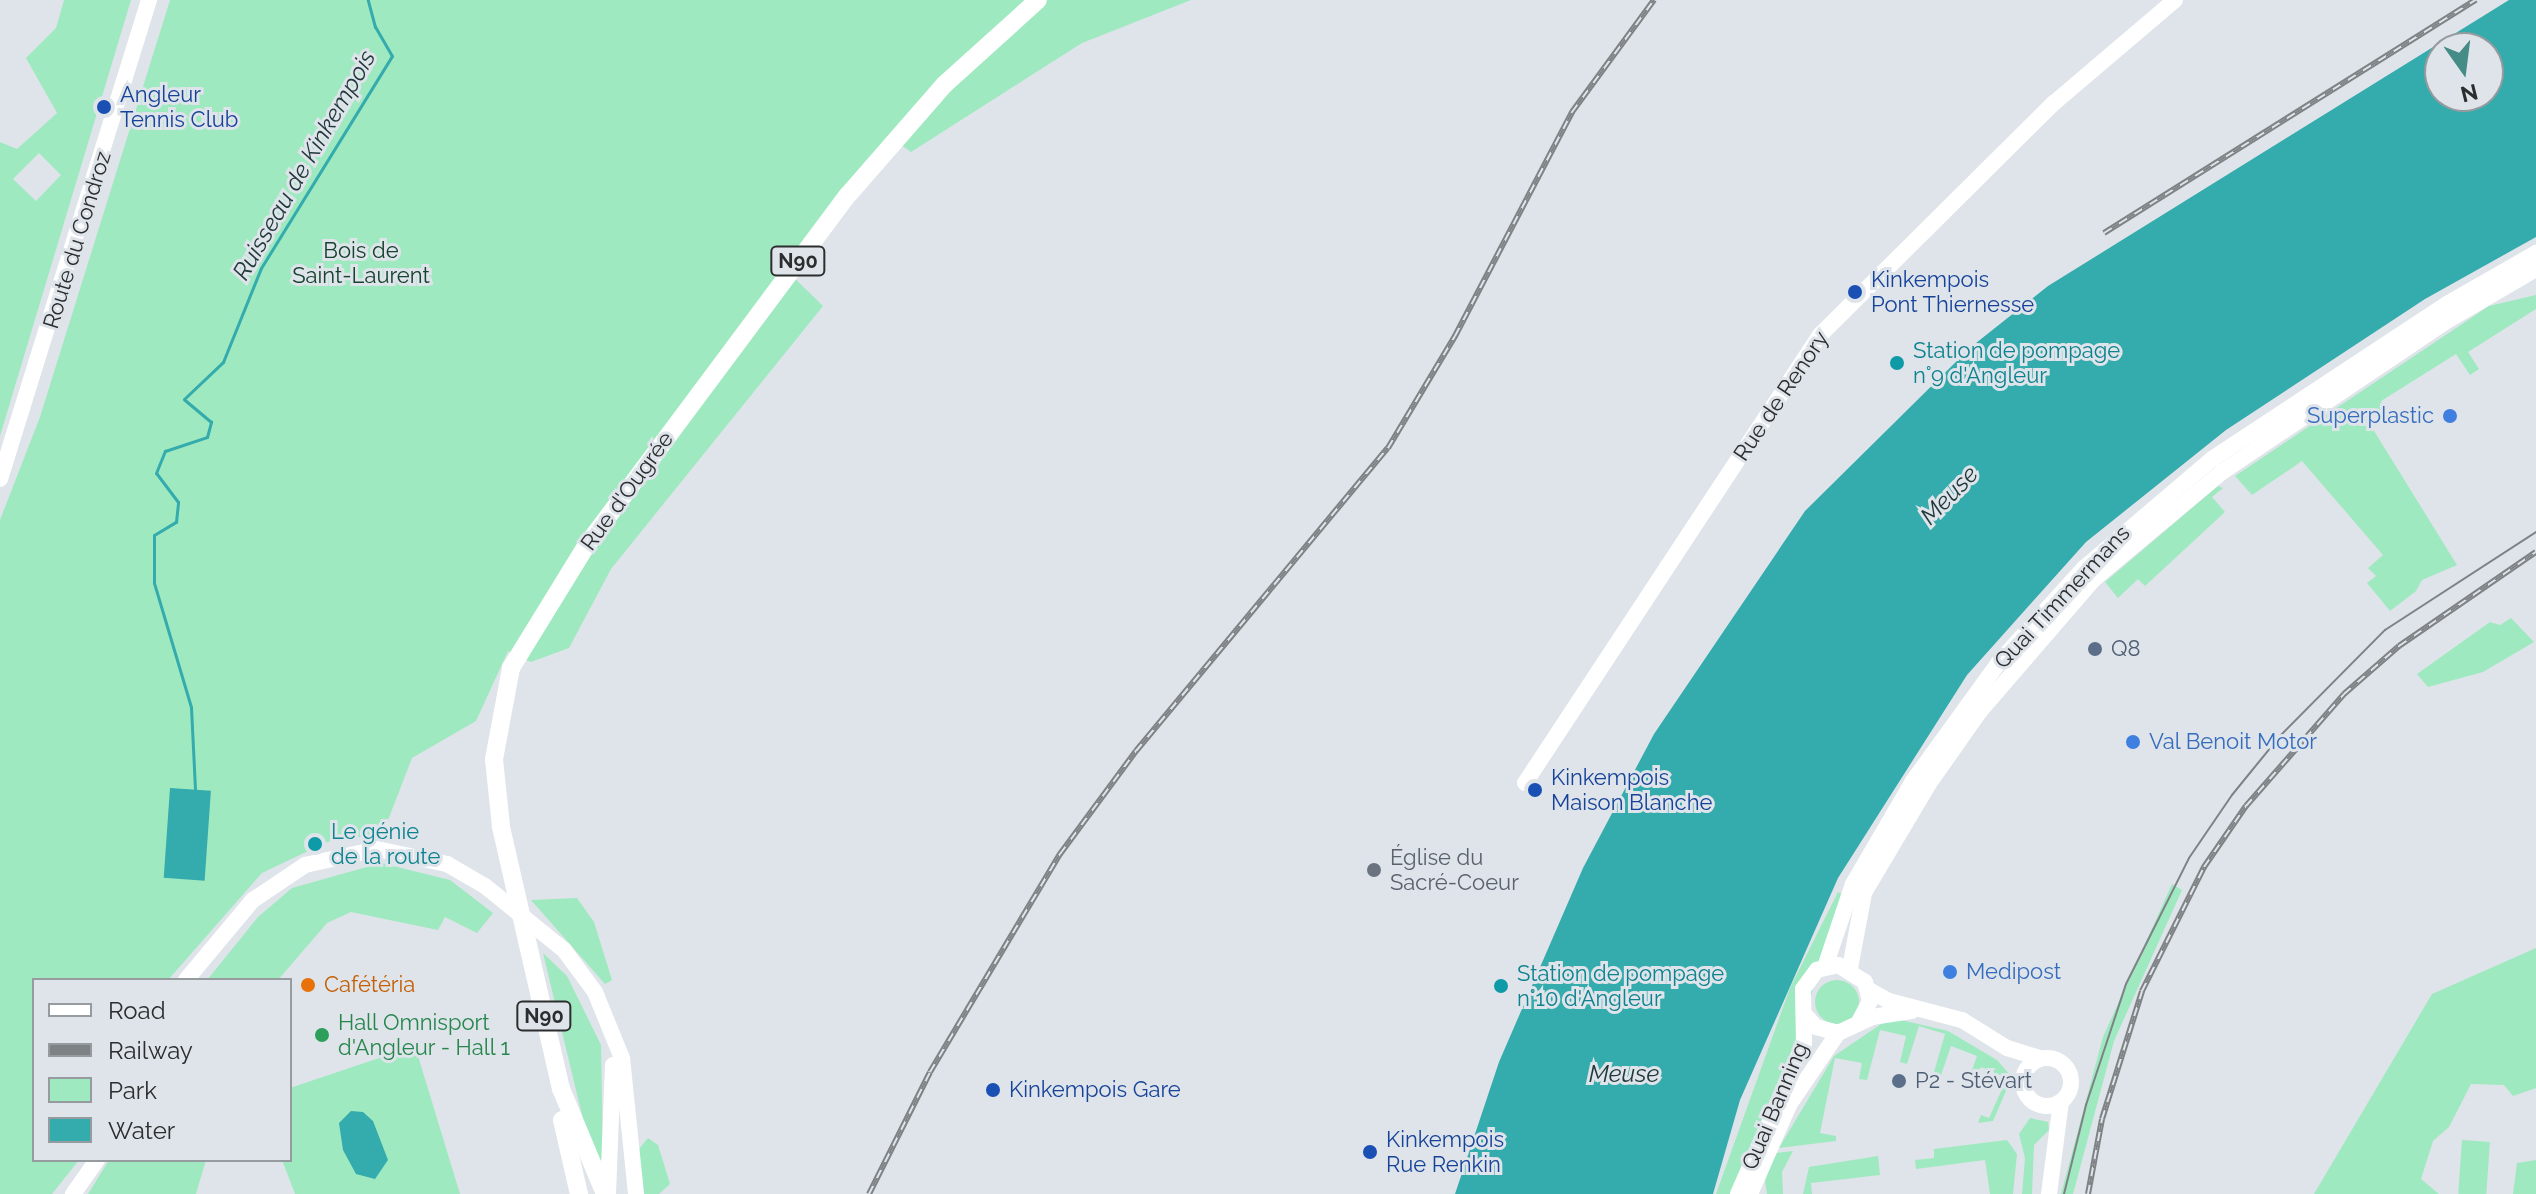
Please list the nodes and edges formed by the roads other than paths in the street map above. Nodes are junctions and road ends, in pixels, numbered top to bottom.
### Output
1 (149, 0) edge
2 (1038, 0) edge
3 (2175, 0) edge
4 (2536, 253) edge
5 (2536, 269) edge
6 (0, 479) edge
7 (1525, 783) dead end
8 (1825, 967) junction
9 (1850, 968) junction
10 (188, 978) edge
11 (1869, 990) junction
12 (1928, 1011) junction
13 (1807, 1017) junction
14 (608, 1023) junction
15 (1858, 1024) junction
16 (1838, 1033) junction
17 (2007, 1048) junction
18 (2039, 1058) junction
19 (2022, 1076) junction
20 (561, 1089) junction
21 (2061, 1102) junction
22 (2044, 1106) junction
23 (2056, 1130) junction
24 (96, 1162) edge
25 (73, 1194) edge
26 (579, 1194) edge
27 (606, 1194) edge
28 (636, 1194) edge
29 (1738, 1194) edge
30 (1750, 1194) edge
31 (2049, 1194) edge

1 - 6 main road, Route du Condroz
2 - 20 main road, Rue d'Ougrée / N90
3 - 7 main road, Rue de Renory
4 - 8 main road, Quai Timmermans
5 - 9 main road, Quai Timmermans
8 - 9 main road
8 - 13 main road, Quai Banning
9 - 11 main road
10 - 14 main road
11 - 12 main road
11 - 15 main road
12 - 15 main road, Quai Banning
12 - 17 main road
13 - 16 main road, Quai Banning
13 - 29 main road, Quai Banning
14 - 27 main road
14 - 28 main road
15 - 16 main road, Quai Banning
16 - 30 main road, Quai Banning
17 - 18 main road
17 - 19 main road
18 - 19 main road
18 - 21 main road
19 - 22 main road
20 - 26 main road, Rue d'Ougrée / N90
20 - 27 main road, Rue d'Ougrée / N90
21 - 22 main road
21 - 23 main road
22 - 23 main road
23 - 31 main road
24 - 25 main road

